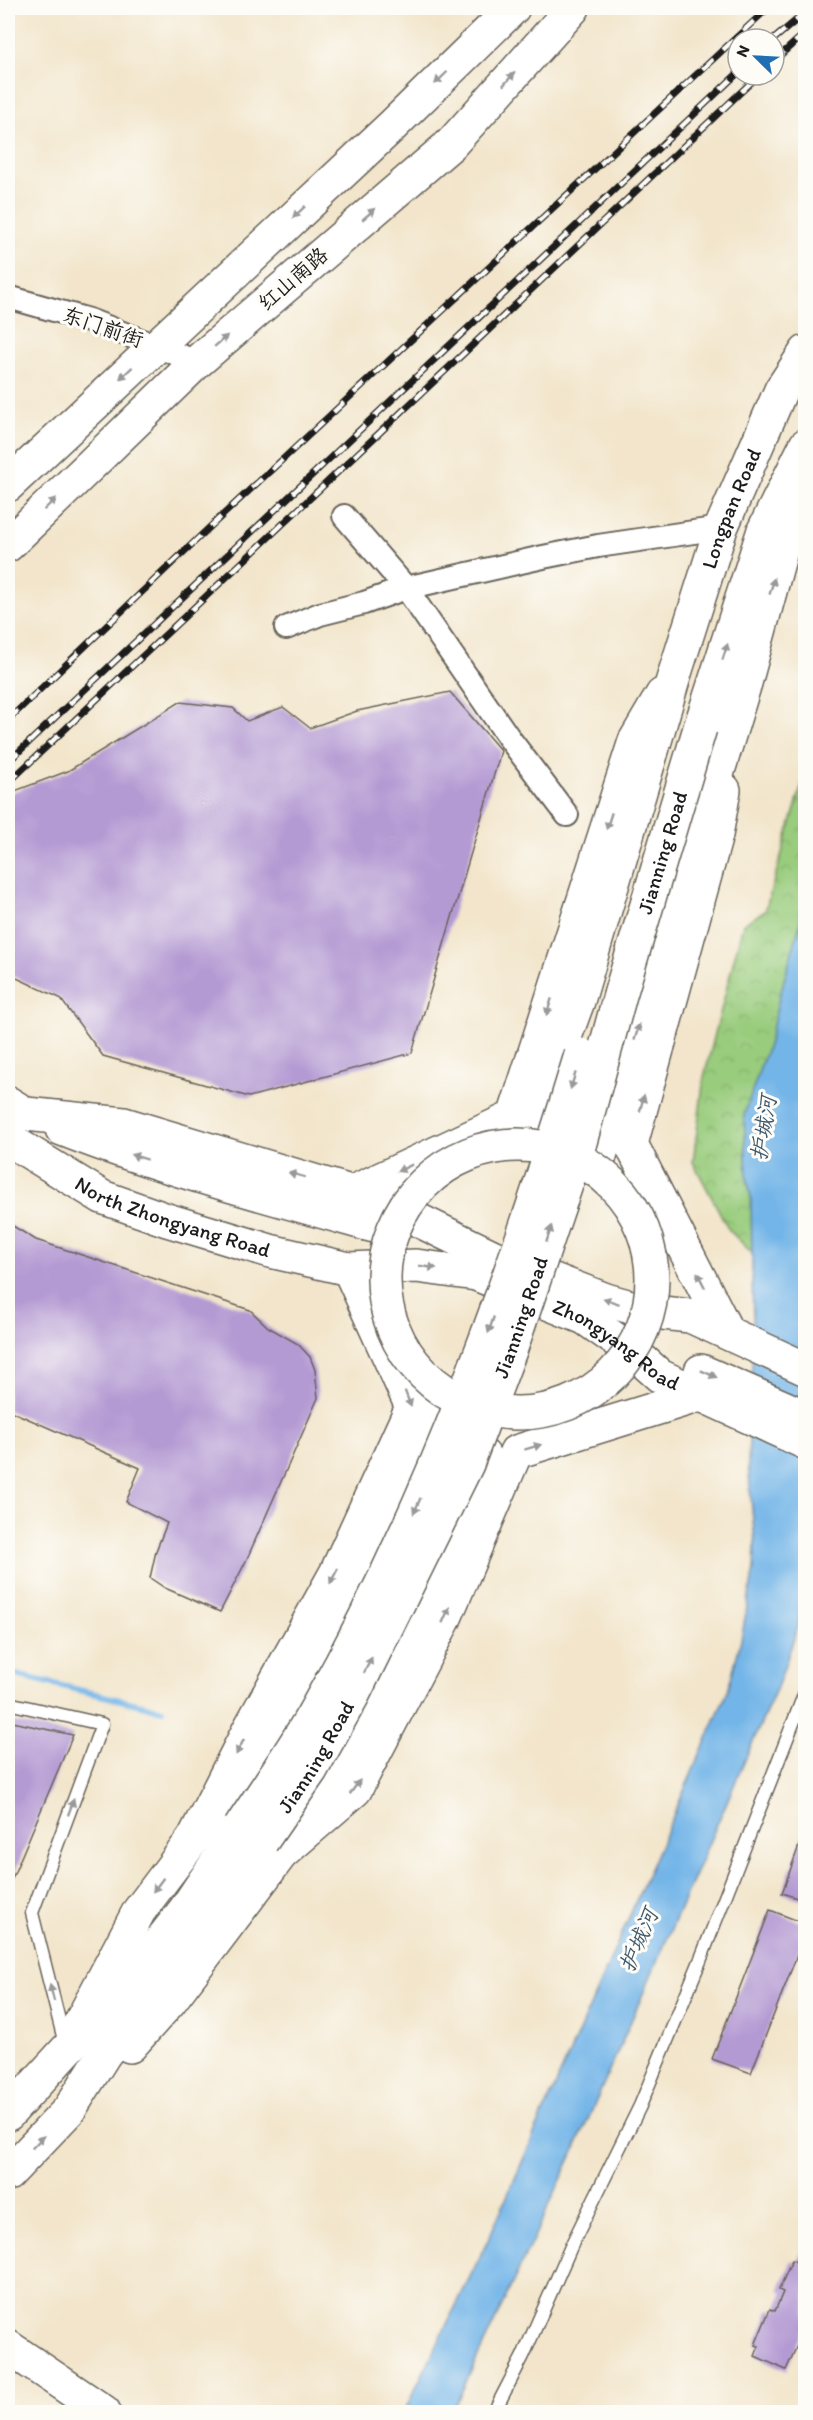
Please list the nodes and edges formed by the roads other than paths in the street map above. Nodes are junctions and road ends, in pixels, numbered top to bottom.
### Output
1 (513, 8) edge
2 (573, 8) edge
3 (8, 297) edge
4 (155, 345) junction
5 (806, 352) edge
6 (197, 362) junction
7 (806, 382) edge
8 (806, 445) edge
9 (8, 484) edge
10 (806, 493) edge
11 (344, 516) dead end
12 (744, 524) junction
13 (8, 545) edge
14 (406, 588) junction
15 (286, 628) dead end
16 (675, 673) junction
17 (745, 683) junction
18 (567, 815) dead end
19 (14, 1125) edge
20 (526, 1144) junction
21 (596, 1169) junction
22 (191, 1190) junction
23 (353, 1192) junction
24 (392, 1231) junction
25 (384, 1266) junction
26 (349, 1269) junction
27 (641, 1331) junction
28 (727, 1332) junction
29 (806, 1369) edge
30 (445, 1392) junction
31 (806, 1393) edge
32 (700, 1395) junction
33 (500, 1412) junction
34 (806, 1417) edge
35 (806, 1443) edge
36 (806, 1690) edge
37 (8, 1703) edge
38 (194, 1838) junction
39 (261, 1841) junction
40 (66, 2050) junction
41 (8, 2114) edge
42 (8, 2174) edge
43 (8, 2347) edge
44 (104, 2412) edge
45 (494, 2412) edge

1 -> 4 main road
6 -> 2 main road, 红山南路
3 - 4 street, 东门前街
4 - 6 street, 东门前街
4 -> 9 main road
5 - 12 main road, Longpan Road
13 -> 6 main road, 红山南路
7 - 12 main road, Jianning Road
8 - 12 main road, Jianning Road
17 -> 10 main road
11 - 14 street
12 - 14 street
12 - 16 main road, Longpan Road
12 - 39 main road, Jianning Road, bridge
14 - 15 street
14 - 18 street
16 -> 20 main road
16 -> 23 main road
21 -> 17 main road
28 -> 17 main road
19 - 22 main road
23 -> 19 main road
19 - 26 main road, North Zhongyang Road
20 - 21 main road, bridge
20 - 24 main road, bridge
21 - 27 main road, bridge
22 - 24 main road
22 - 25 main road
28 -> 23 main road, Zhongyang Road
24 - 25 main road, bridge
25 - 30 main road, bridge
26 -> 32 main road, Zhongyang Road
26 -> 38 main road
27 - 31 main road
27 - 33 main road, bridge
27 -> 34 main road
28 - 29 main road, Zhongyang Road
30 - 33 main road, bridge
30 -> 38 main road
32 - 35 main road, Zhongyang Road
39 -> 32 main road
33 - 39 main road
36 - 45 lane
40 -> 37 lane
38 -> 40 main road
39 - 40 main road, Jianning Road
42 -> 39 main road, Jianning Road
40 - 41 main road
43 - 44 main road

